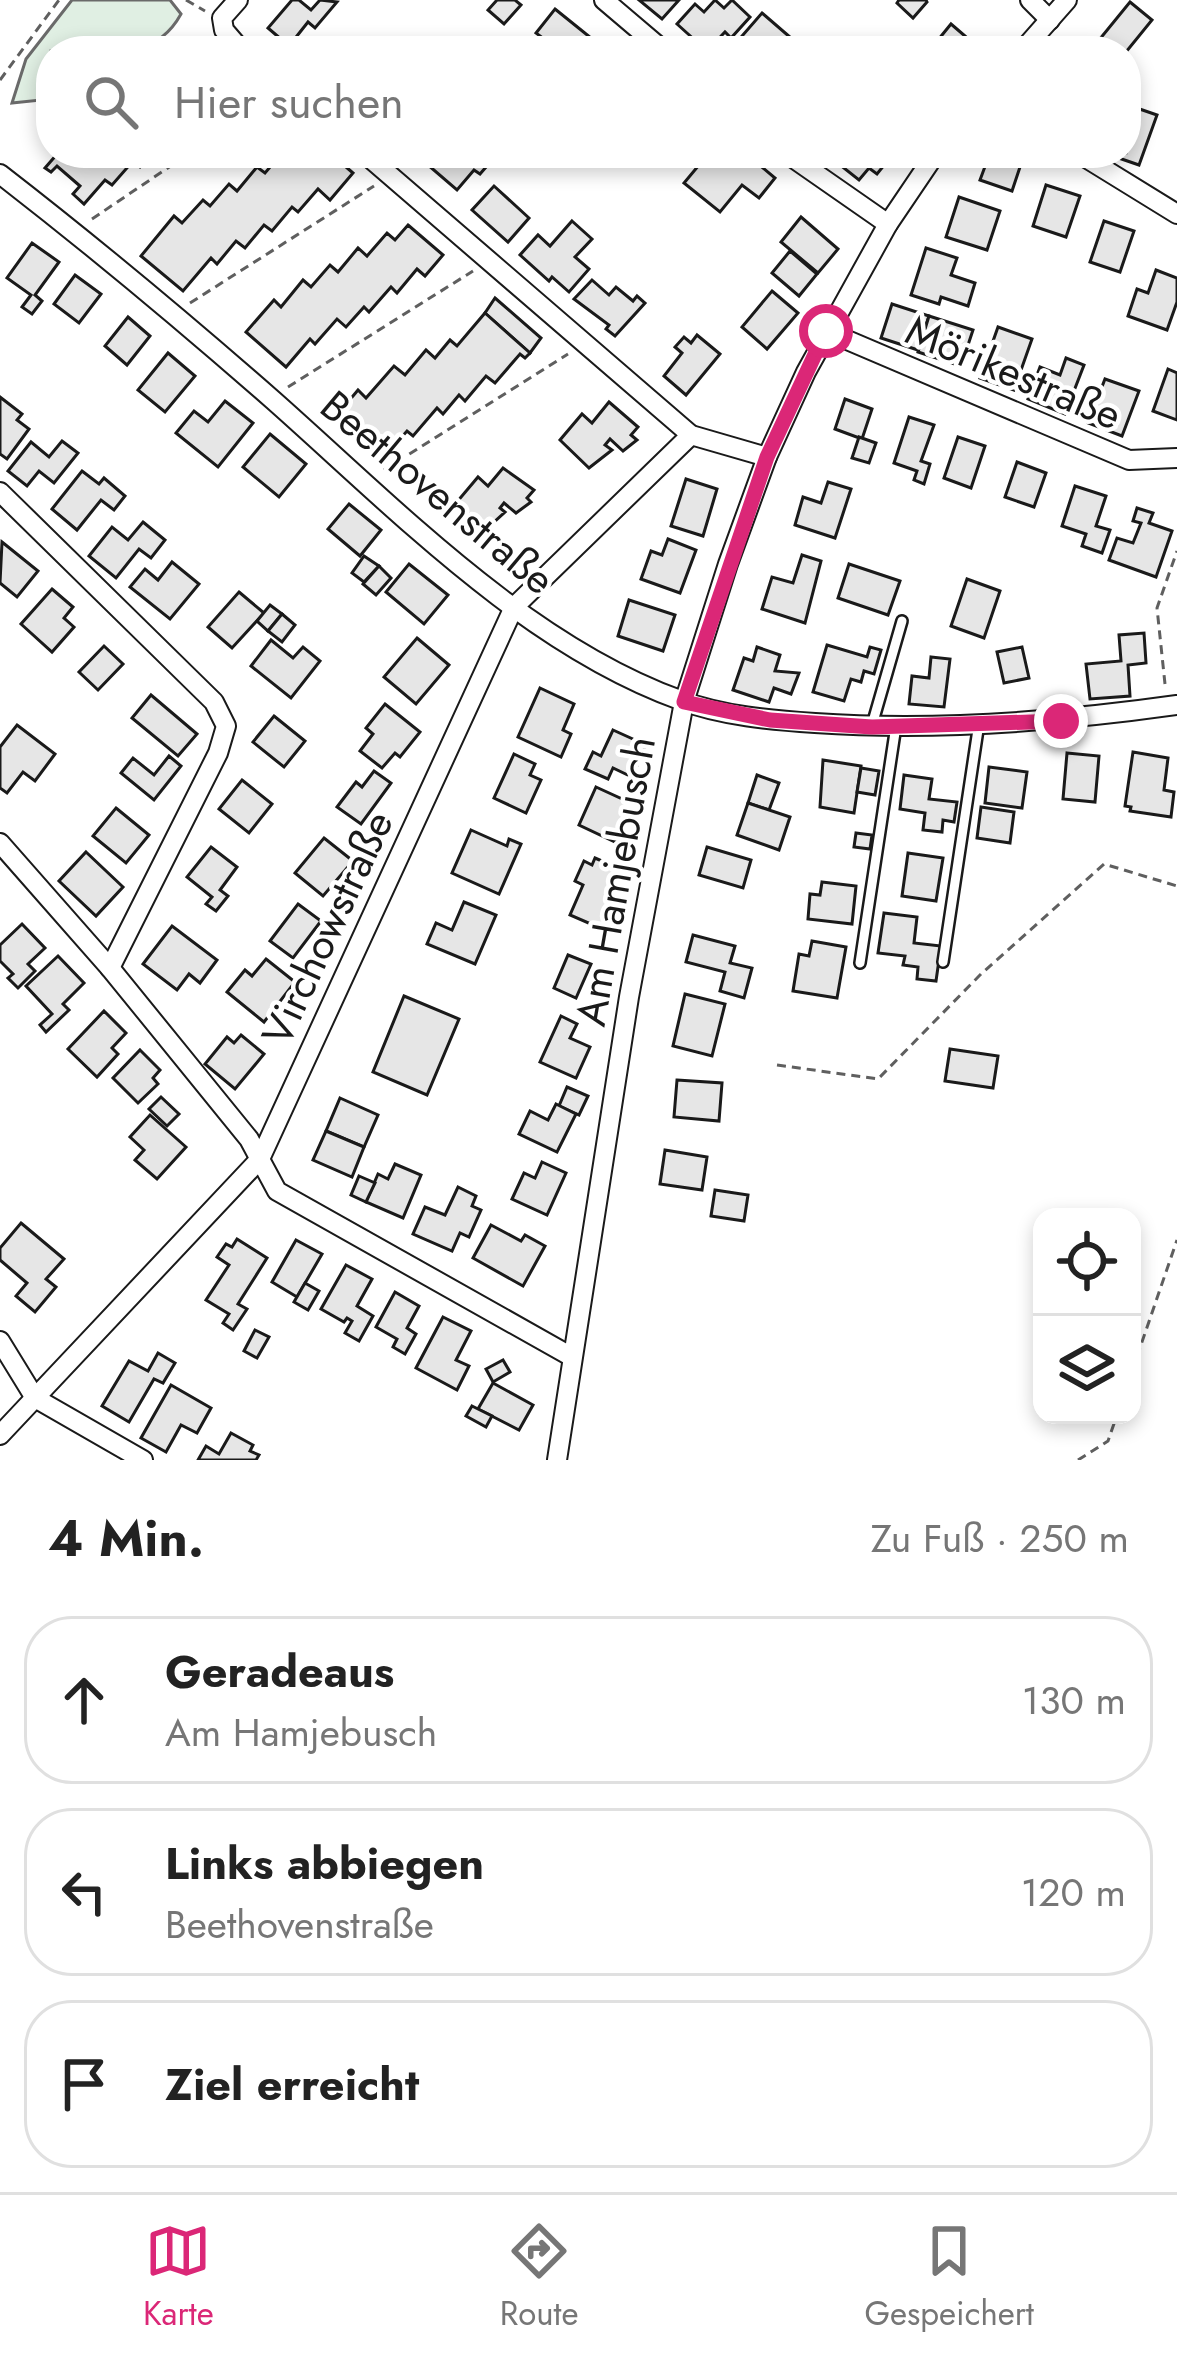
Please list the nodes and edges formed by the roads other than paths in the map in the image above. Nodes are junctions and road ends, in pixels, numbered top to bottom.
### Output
1 (238, 0) edge
2 (604, 0) edge
3 (1030, 0) edge
4 (1067, 0) edge
5 (1050, 20) junction
6 (229, 36) edge
7 (646, 36) edge
8 (1036, 36) edge
9 (382, 168) edge
10 (808, 168) edge
11 (926, 168) edge
12 (1102, 168) edge
13 (0, 174) edge
14 (1177, 214) edge
15 (888, 224) junction
16 (826, 331) junction
17 (691, 435) junction
18 (767, 457) junction
19 (1177, 458) edge
20 (0, 492) edge
21 (514, 607) junction
22 (902, 621) dead end
23 (684, 702) junction
24 (1172, 706) edge
25 (979, 723) junction
26 (896, 726) junction
27 (872, 727) junction
28 (0, 843) edge
29 (943, 962) dead end
30 (860, 963) dead end
31 (110, 968) junction
32 (260, 1159) junction
33 (0, 1341) edge
34 (572, 1357) junction
35 (35, 1398) junction
36 (0, 1435) edge
37 (143, 1460) edge
38 (556, 1460) edge

1 - 6 street
2 - 7 street
3 - 5 street
4 - 5 street
5 - 8 street
9 - 17 street
10 - 15 street
11 - 15 street, Am Hamjebusch
12 - 14 street
13 - 21 street, Beethovenstraße
15 - 16 street, Am Hamjebusch
16 - 18 street, Am Hamjebusch
16 - 19 street, Mörikestraße
17 - 18 street
17 - 21 street, Virchowstraße
18 - 23 street, Am Hamjebusch
20 - 31 street
21 - 23 street, Beethovenstraße
21 - 32 street, Virchowstraße
22 - 27 lane
23 - 27 street, Beethovenstraße
23 - 34 street, Am Hamjebusch
24 - 25 street, Beethovenstraße
25 - 26 street, Beethovenstraße
25 - 29 lane
26 - 27 street, Beethovenstraße
26 - 30 lane
28 - 31 street
31 - 32 street
32 - 34 street
32 - 35 street, Virchowstraße
33 - 35 street
34 - 38 street, Am Hamjebusch
35 - 36 street, Virchowstraße
35 - 37 street

